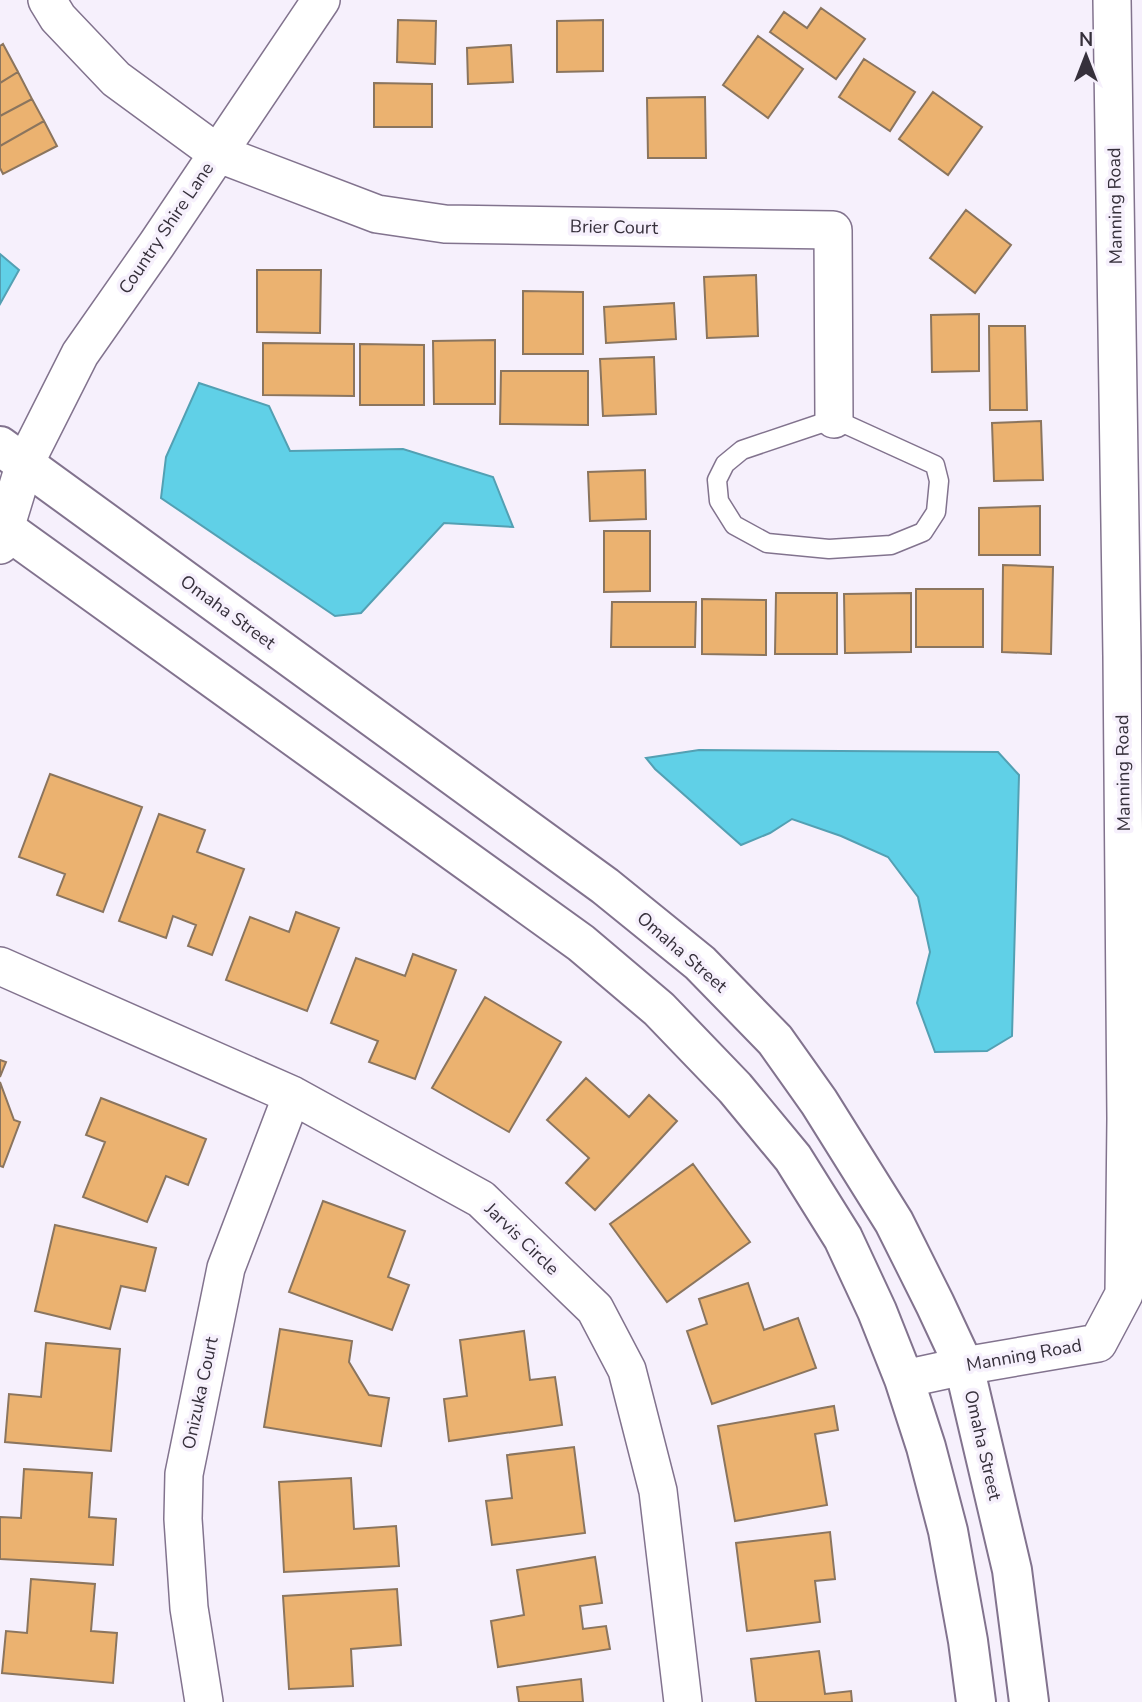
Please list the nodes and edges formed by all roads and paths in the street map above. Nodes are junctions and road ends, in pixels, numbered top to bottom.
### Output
1 (47, 0) edge
2 (321, 0) edge
3 (1112, 0) edge
4 (217, 153) junction
5 (834, 419) junction
6 (12, 454) edge
7 (2, 533) edge
8 (0, 967) edge
9 (292, 1096) junction
10 (1134, 1119) edge
11 (964, 1366) junction
12 (904, 1379) junction
13 (204, 1702) edge
14 (683, 1702) edge
15 (976, 1702) edge
16 (1029, 1702) edge

1 - 4 street
2 - 4 street, Country Shire Lane
3 - 10 street, Manning Road
4 - 5 street, Brier Court
4 - 6 street, Country Shire Lane
5 - 5 lane
6 - 7 street, Country Shire Lane
6 - 11 main road, Omaha Street
7 - 12 main road
8 - 9 street, Jarvis Circle
9 - 13 street, Onizuka Court
9 - 14 street, Jarvis Circle
10 - 11 street, Manning Road
11 - 12 street, Manning Road
11 - 16 main road, Omaha Street
12 - 15 main road

